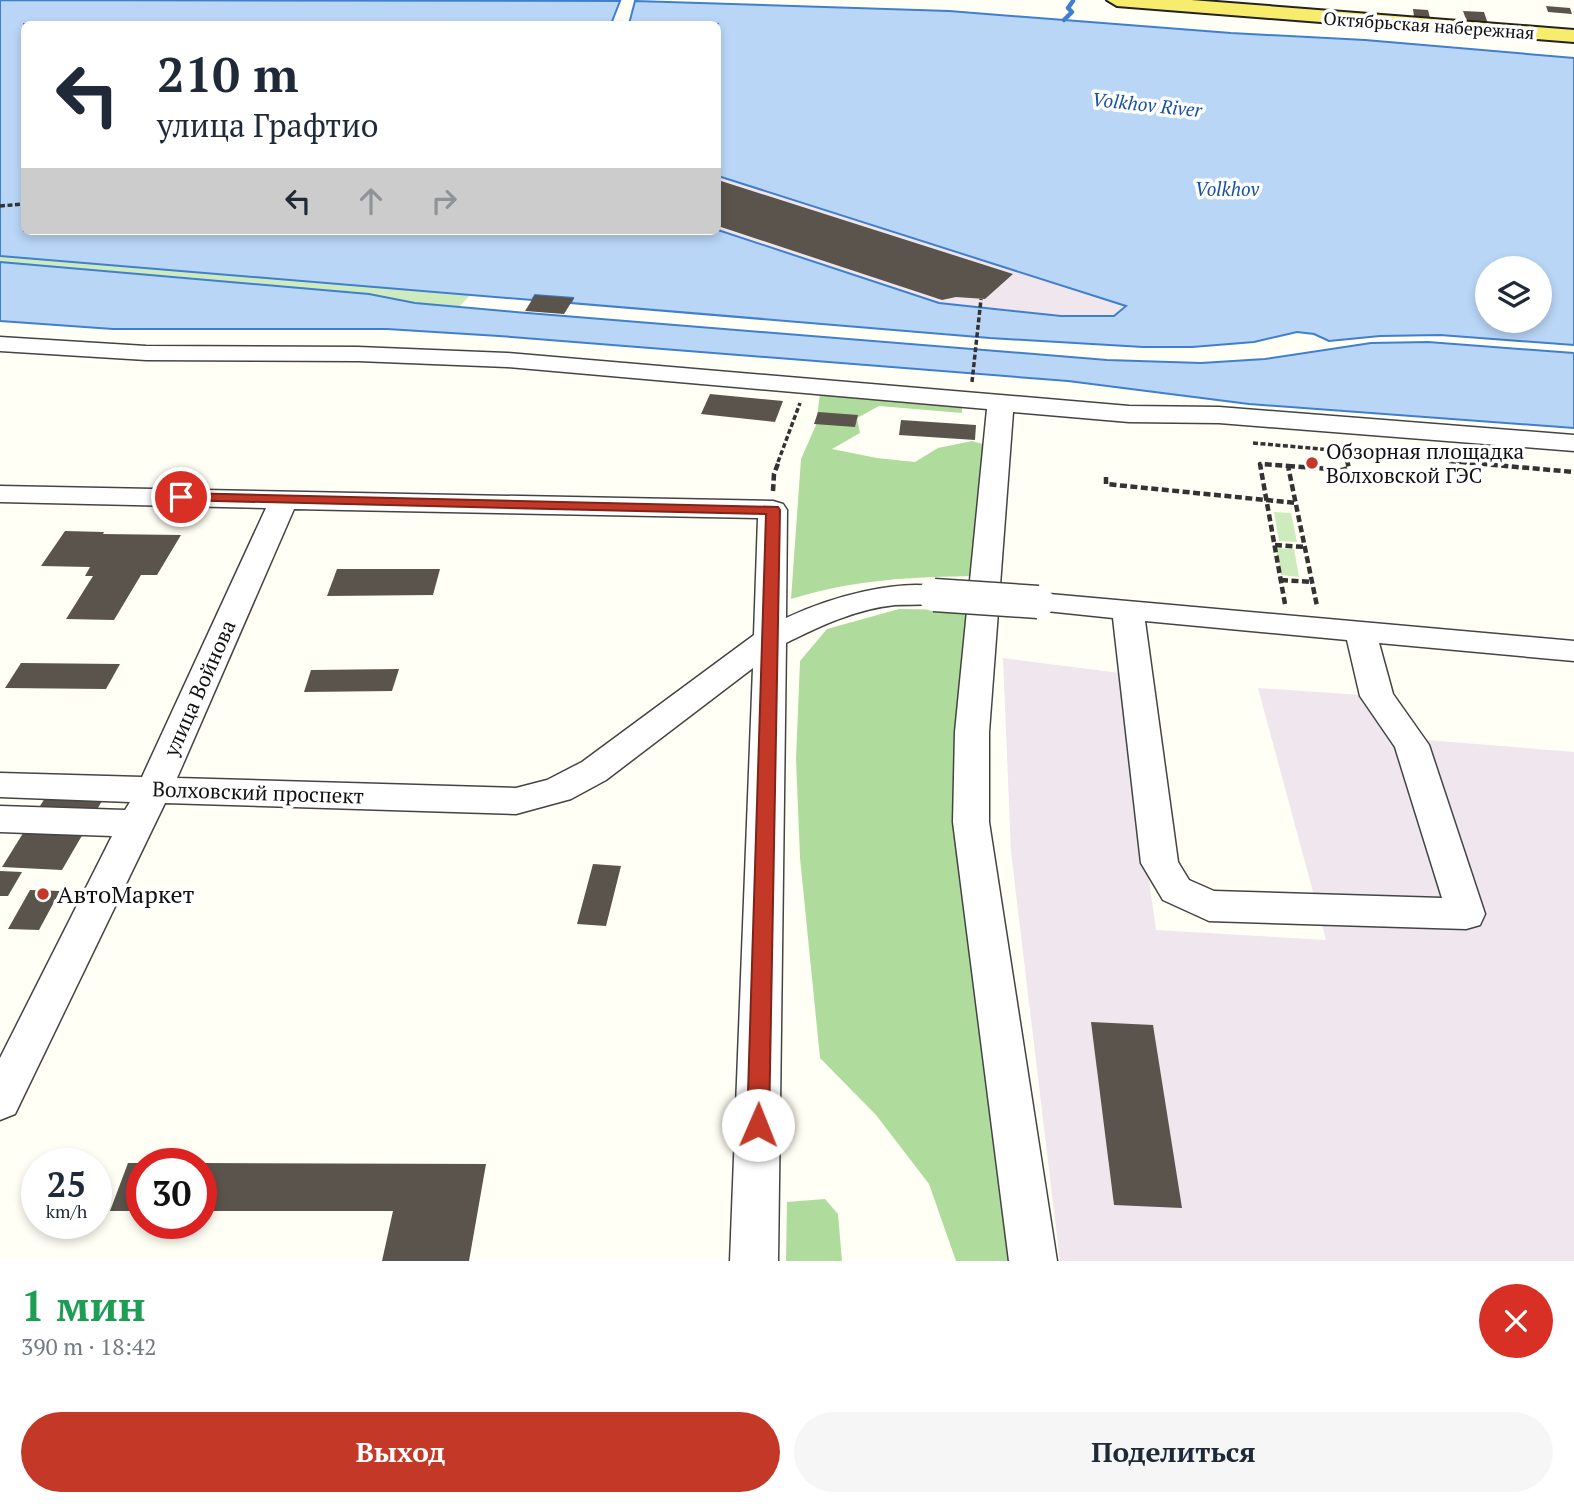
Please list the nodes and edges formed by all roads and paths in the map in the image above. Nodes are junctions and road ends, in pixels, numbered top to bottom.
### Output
1 (1117, 0) edge
2 (1181, 3) edge
3 (1574, 36) edge
4 (21, 204) edge
5 (0, 206) edge
6 (981, 299) dead end
7 (0, 344) edge
8 (973, 374) dead end
9 (1001, 401) junction
10 (793, 421) dead end
11 (1253, 443) dead end
12 (1574, 443) edge
13 (1344, 452) junction
14 (1288, 466) junction
15 (1574, 472) edge
16 (1106, 477) dead end
17 (773, 492) junction
18 (0, 494) edge
19 (284, 499) junction
20 (1267, 501) junction
21 (1296, 503) junction
22 (1275, 545) junction
23 (1305, 547) junction
24 (1281, 580) junction
25 (1312, 582) junction
26 (1286, 607) dead end
27 (1129, 610) junction
28 (1318, 610) dead end
29 (1360, 631) junction
30 (771, 638) junction
31 (1574, 651) edge
32 (0, 785) edge
33 (154, 789) junction
34 (0, 820) edge
35 (137, 824) junction
36 (0, 1101) edge
37 (754, 1261) edge
38 (1033, 1261) edge

1 - 2 main road, Октябрьская набережная
2 - 3 main road, Октябрьская набережная
4 - 5 path
6 - 8 path
7 - 9 street
9 - 12 street
9 - 38 street
10 - 17 path
11 - 13 path
13 - 14 path
13 - 15 path
14 - 20 path
14 - 21 path
16 - 20 path
17 - 19 street
17 - 30 street
18 - 19 street
19 - 33 street, улица Войнова
20 - 21 path
20 - 22 path
21 - 23 path
22 - 23 path
22 - 24 path
23 - 25 path
24 - 25 path
24 - 26 path
25 - 28 path
27 - 29 street, Волховский проспект
27 - 29 street
27 - 30 street, Волховский проспект, bridge
29 - 31 street, Волховский проспект
30 - 33 street, Волховский проспект
30 - 37 street
32 - 33 street, Волховский проспект
33 - 35 street, улица Войнова
34 - 35 street
35 - 36 street, улица Войнова

